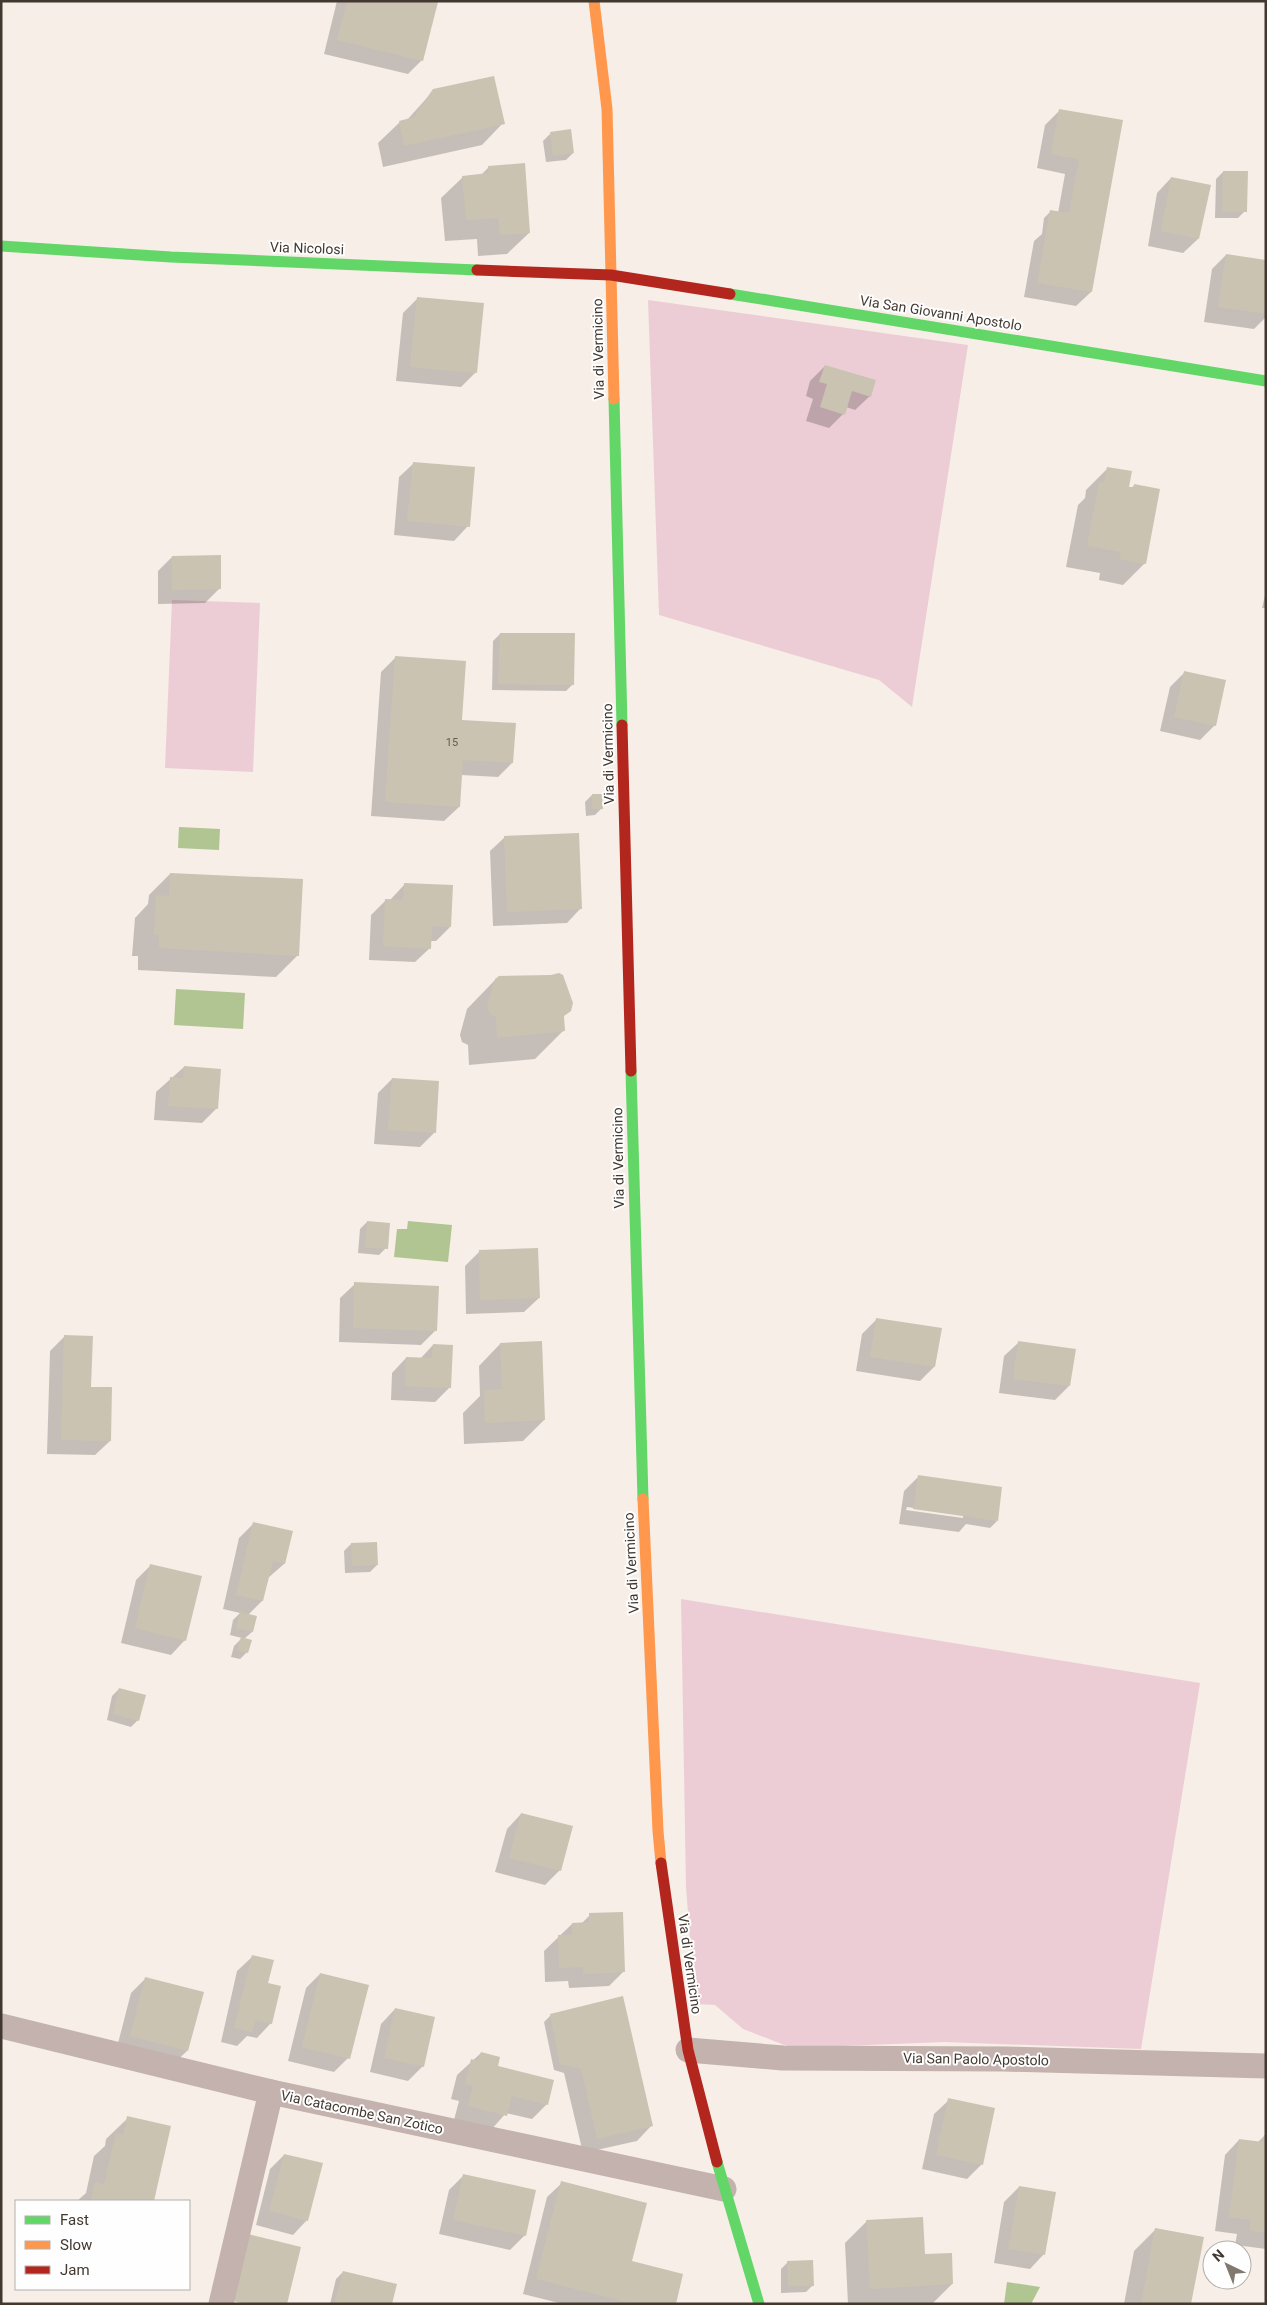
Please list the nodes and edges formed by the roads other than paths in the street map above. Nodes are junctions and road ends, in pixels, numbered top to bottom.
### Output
1 (594, 1) edge
2 (1, 246) edge
3 (611, 275) junction
4 (1266, 382) edge
5 (1, 2026) edge
6 (688, 2050) junction
7 (1266, 2066) edge
8 (270, 2092) junction
9 (724, 2189) junction
10 (221, 2304) edge
11 (758, 2304) edge

1 - 3 main road, Via di Vermicino
2 - 3 main road, Via Nicolosi
3 - 4 main road, Via San Giovanni Apostolo
3 - 6 main road, Via di Vermicino
5 - 8 street, Via Catacombe San Zotico
6 - 7 street, Via San Paolo Apostolo
6 - 9 main road, Via di Vermicino
8 - 9 street, Via Catacombe San Zotico
8 - 10 street
9 - 11 main road, Via di Vermicino

